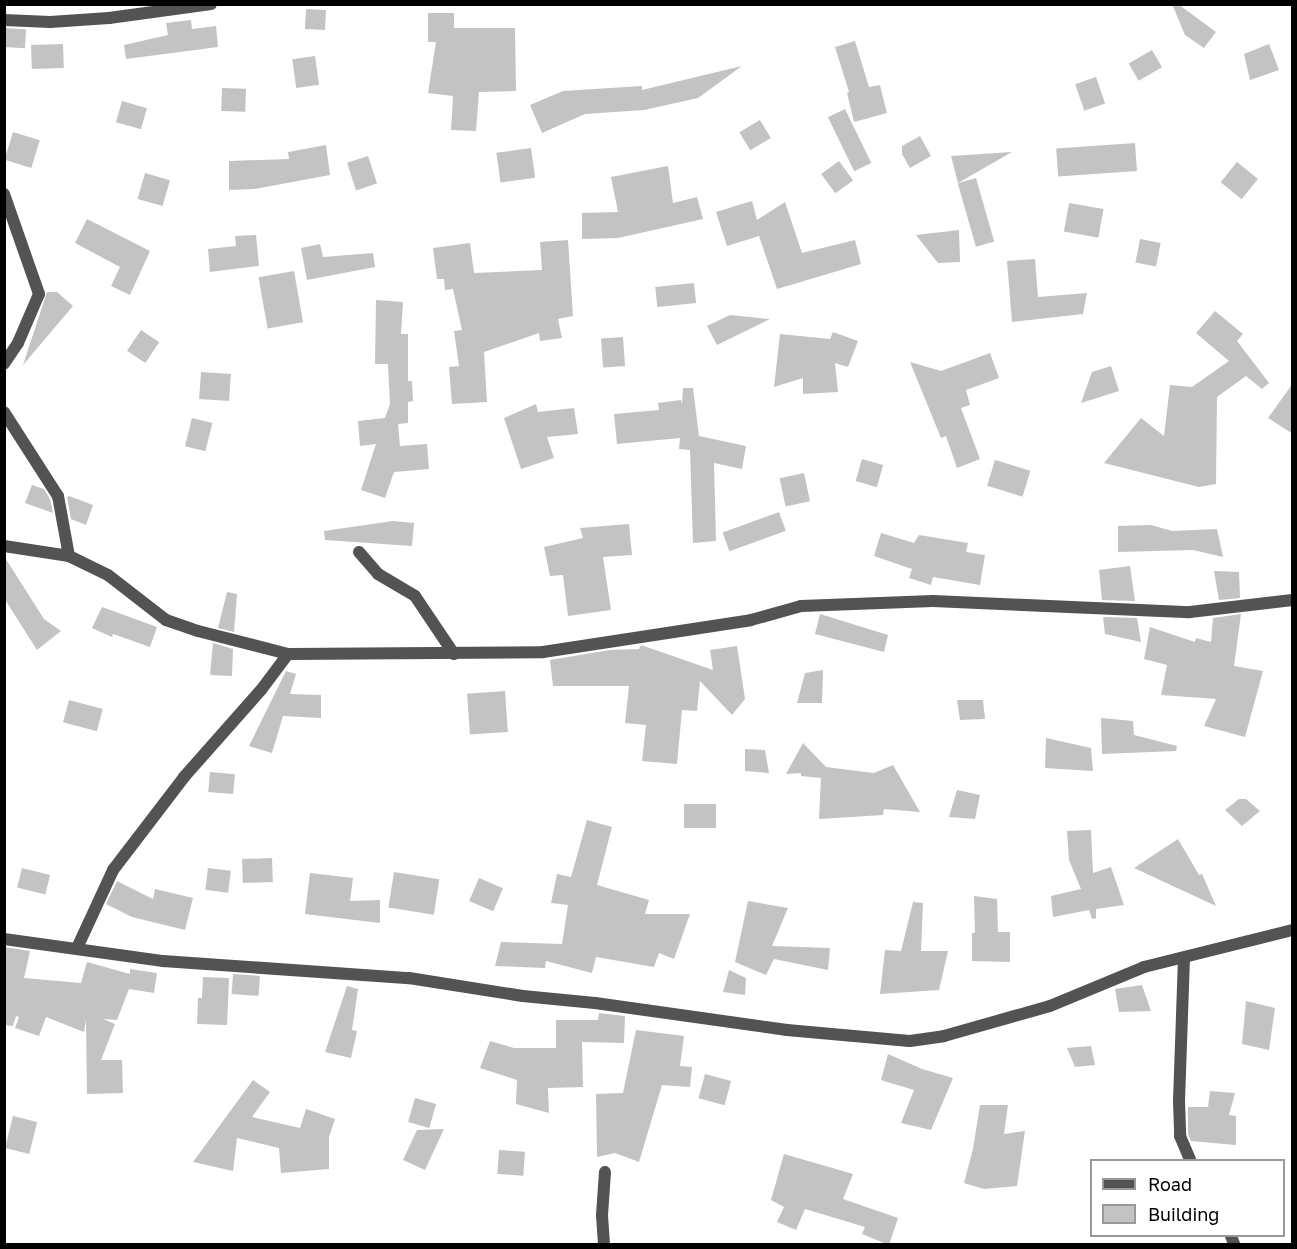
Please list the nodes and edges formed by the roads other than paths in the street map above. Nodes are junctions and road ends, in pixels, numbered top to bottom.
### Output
1 (210, 4) edge
2 (4, 20) edge
3 (4, 194) edge
4 (4, 364) edge
5 (4, 412) edge
6 (4, 546) edge
7 (359, 552) dead end
8 (69, 556) junction
9 (1293, 600) edge
10 (288, 654) junction
11 (454, 654) junction
12 (1293, 930) edge
13 (4, 939) edge
14 (77, 948) junction
15 (1184, 958) junction
16 (1189, 1159) edge
17 (605, 1172) dead end
18 (604, 1245) edge

1 - 2 street
3 - 4 street
5 - 8 street
6 - 8 street
7 - 11 street
8 - 10 street
9 - 11 street
10 - 11 street
10 - 14 street
12 - 15 street
13 - 14 street
14 - 15 street
15 - 16 street
17 - 18 street

